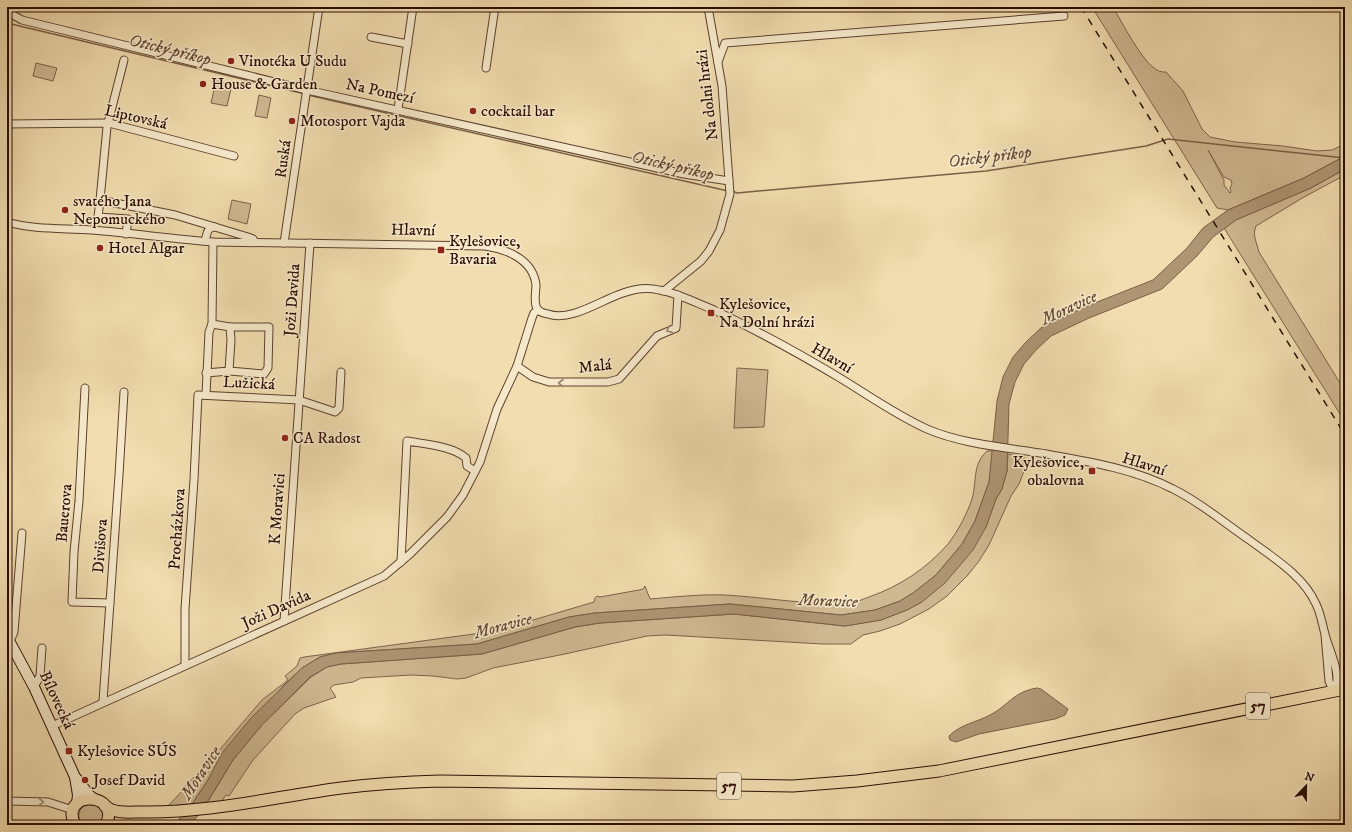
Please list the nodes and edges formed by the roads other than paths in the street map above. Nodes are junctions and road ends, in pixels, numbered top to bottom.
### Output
1 (319, 7) edge
2 (413, 7) edge
3 (495, 7) edge
4 (708, 7) edge
5 (7, 9) edge
6 (1064, 16) dead end
7 (371, 36) dead end
8 (408, 44) junction
9 (124, 60) dead end
10 (718, 62) junction
11 (486, 68) dead end
12 (306, 94) junction
13 (398, 109) junction
14 (109, 123) junction
15 (7, 124) edge
16 (234, 156) dead end
17 (730, 187) junction
18 (100, 200) junction
19 (7, 222) edge
20 (218, 227) junction
21 (126, 234) junction
22 (205, 241) junction
23 (213, 242) junction
24 (226, 242) junction
25 (255, 242) junction
26 (284, 243) junction
27 (310, 243) junction
28 (664, 291) junction
29 (678, 296) junction
30 (538, 310) junction
31 (212, 324) junction
32 (230, 327) junction
33 (517, 366) junction
34 (229, 372) junction
35 (341, 372) dead end
36 (206, 373) junction
37 (85, 388) dead end
38 (124, 392) dead end
39 (202, 395) junction
40 (299, 400) junction
41 (475, 472) junction
42 (22, 533) dead end
43 (401, 562) junction
44 (110, 603) junction
45 (284, 621) junction
46 (1325, 635) junction
47 (8, 639) edge
48 (42, 648) dead end
49 (185, 665) junction
50 (1339, 686) edge
51 (34, 687) junction
52 (103, 702) junction
53 (52, 726) junction
54 (75, 777) junction
55 (94, 799) junction
56 (7, 801) edge
57 (105, 806) junction
58 (161, 812) junction
59 (74, 817) edge
60 (106, 824) edge

1 - 12 street, Ruská
2 - 8 street
3 - 11 street
4 - 10 street, Na dolni hrázi
5 - 12 street, Na Pomezí
6 - 10 street
7 - 8 street
8 - 13 street
9 - 14 street
10 - 17 street, Na dolni hrázi
12 - 13 street, Na Pomezí
12 - 26 street, Ruská
13 - 17 street, Na Pomezí
14 - 15 street, Liptovská
14 - 16 street, Liptovská
14 - 18 street
17 - 28 street, Na dolni hrázi
18 - 20 street, Hlavní
18 - 21 street
19 - 21 street, Hlavní
20 - 22 street
20 - 24 street
20 - 25 street, Hlavní
21 - 22 street, Hlavní
22 - 23 street, Hlavní
23 - 24 street, Hlavní
23 - 31 street
24 - 25 street, Hlavní
25 - 26 street, Hlavní
26 - 27 street, Hlavní
27 - 30 street, Hlavní
27 - 40 street, Joži Davida
28 - 29 street, Hlavní
28 - 30 street, Hlavní
29 -> 33 street, Malá
29 - 46 street, Hlavní
30 - 33 street, Joži Davida
31 - 32 street
31 - 36 street, Procházkova
32 - 34 street
32 - 34 street
33 - 41 street, Joži Davida
34 - 36 street
35 - 40 street
36 - 39 street, Procházkova
37 - 44 street, Bauerova
38 - 44 street, Divišova
39 - 40 street, Lužická
39 - 49 street, Procházkova
40 - 45 street, K Moravici
41 - 43 street, Joži Davida
41 - 43 street
42 - 47 street
43 - 45 street, Joži Davida
44 - 52 street, Divišova
45 - 49 street, Joži Davida
46 - 50 street, Hlavní
46 - 50 street, Hlavní
47 - 51 main road, Bílovecká
48 - 51 street
49 - 52 street, Joži Davida
50 - 58 main road, 57
51 - 53 main road, Bílovecká
52 - 53 street, Joži Davida
53 - 54 main road, Bílovecká
54 - 55 main road, Bílovecká
54 - 59 main road, Bílovecká
55 - 57 main road, Bílovecká / 57
55 - 59 main road
56 -> 59 street
57 - 58 main road, 57
57 - 60 main road, 57
58 - 60 main road, 57

